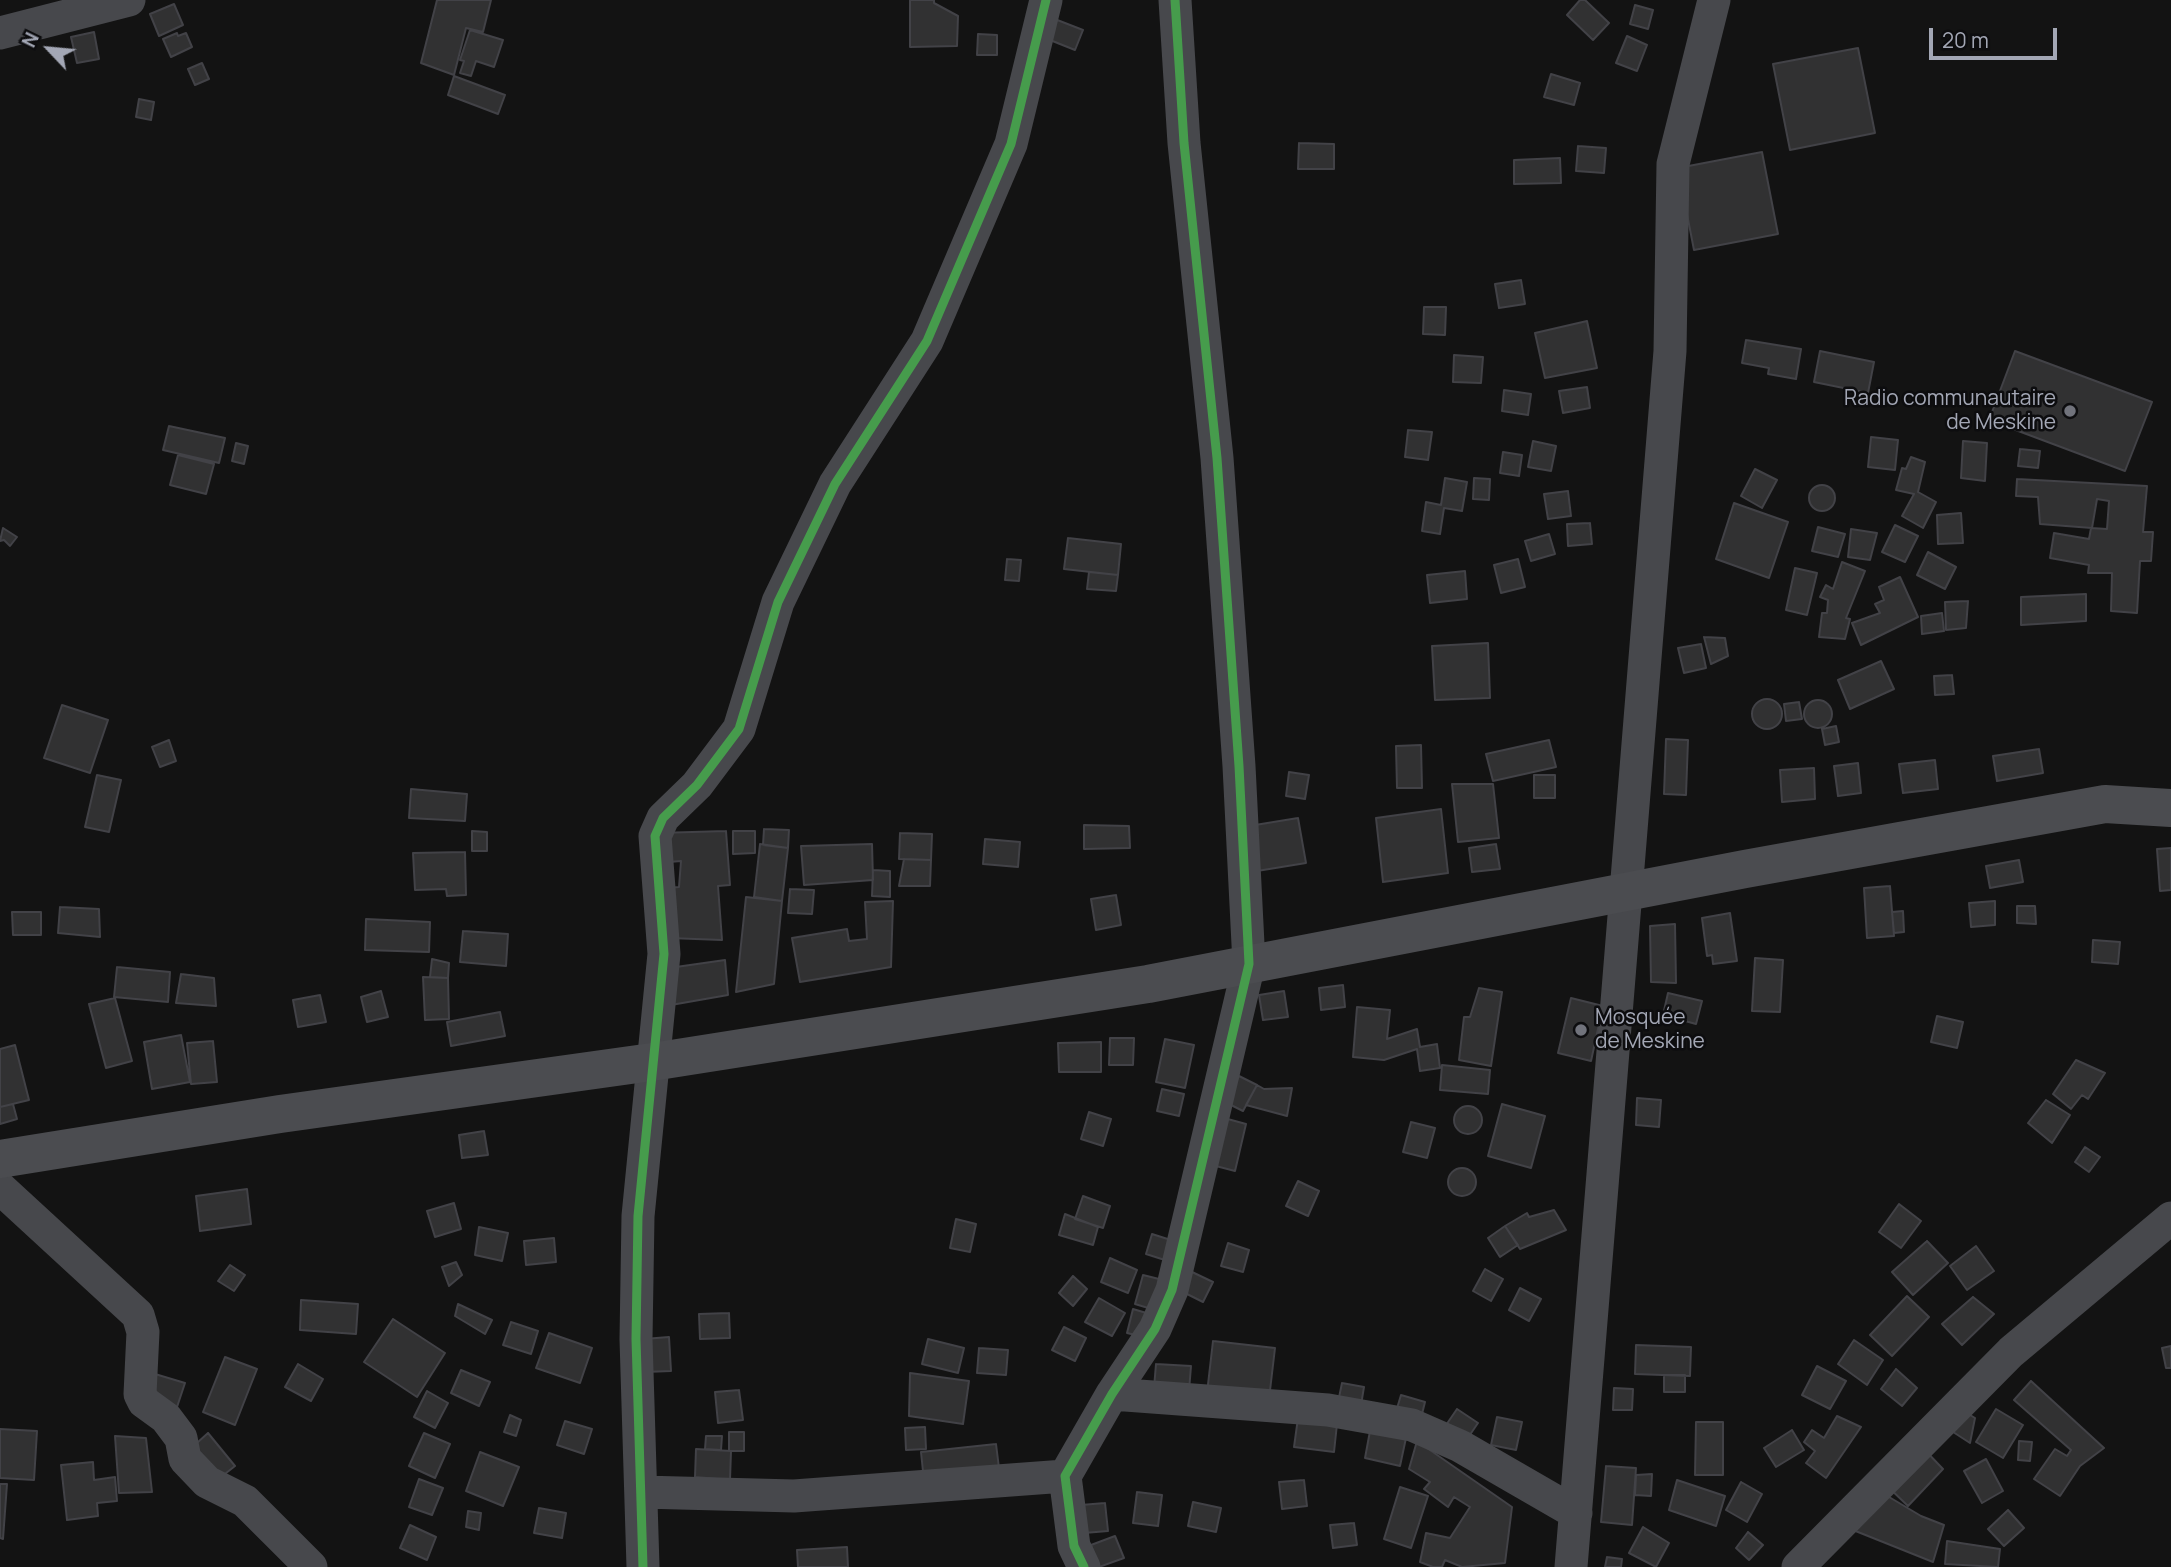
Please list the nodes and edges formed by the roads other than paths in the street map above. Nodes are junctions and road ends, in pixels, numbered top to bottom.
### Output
1 (129, 0) edge
2 (1046, 0) edge
3 (1175, 0) edge
4 (1714, 0) edge
5 (0, 33) edge
6 (2171, 808) edge
7 (1628, 891) junction
8 (1249, 964) junction
9 (652, 1062) junction
10 (0, 1160) edge
11 (0, 1188) edge
12 (2171, 1218) edge
13 (1112, 1394) junction
14 (1065, 1476) junction
15 (642, 1492) junction
16 (1576, 1513) junction
17 (311, 1567) edge
18 (643, 1567) edge
19 (1084, 1567) edge
20 (1572, 1567) edge
21 (1798, 1567) edge

1 - 5 street
2 - 9 street
3 - 8 street
4 - 7 street
6 - 7 main road
7 - 8 main road
7 - 16 street
8 - 9 main road
8 - 13 street
9 - 10 main road
9 - 15 street
11 - 17 street
12 - 21 street
13 - 14 street
13 - 16 street
14 - 15 street
14 - 19 street
15 - 18 street
16 - 20 street

